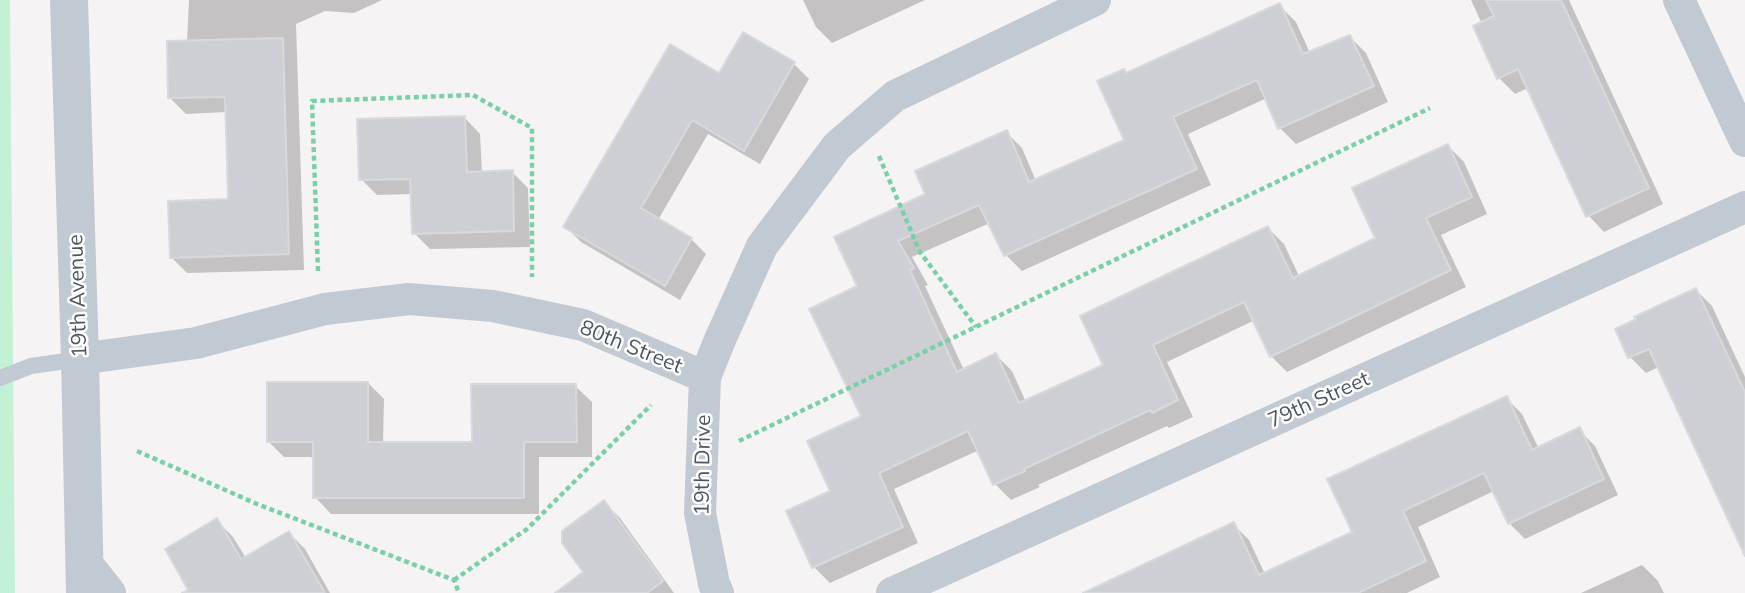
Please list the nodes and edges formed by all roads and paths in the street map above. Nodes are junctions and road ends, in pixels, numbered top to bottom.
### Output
1 (69, 0) edge
2 (1095, 0) edge
3 (1679, 0) edge
4 (1430, 108) dead end
5 (1745, 141) edge
6 (878, 153) dead end
7 (1745, 207) edge
8 (318, 271) dead end
9 (532, 285) dead end
10 (976, 327) junction
11 (80, 359) junction
12 (705, 377) junction
13 (0, 379) edge
14 (652, 405) dead end
15 (739, 441) dead end
16 (137, 451) dead end
17 (84, 577) edge
18 (454, 580) junction
19 (110, 593) edge
20 (459, 593) edge
21 (718, 593) edge
22 (892, 593) edge

1 - 11 street, 19th Avenue
2 - 12 street, 80th Street
3 - 5 street
4 - 10 path
6 - 10 path
7 - 22 street, 79th Street
8 - 9 path
10 - 15 path
11 - 12 street, 80th Street
11 - 13 lane, 80th Street
11 - 17 street, 19th Avenue
12 - 21 street, 19th Drive
14 - 18 path
16 - 18 path
17 - 19 street
18 - 20 path

